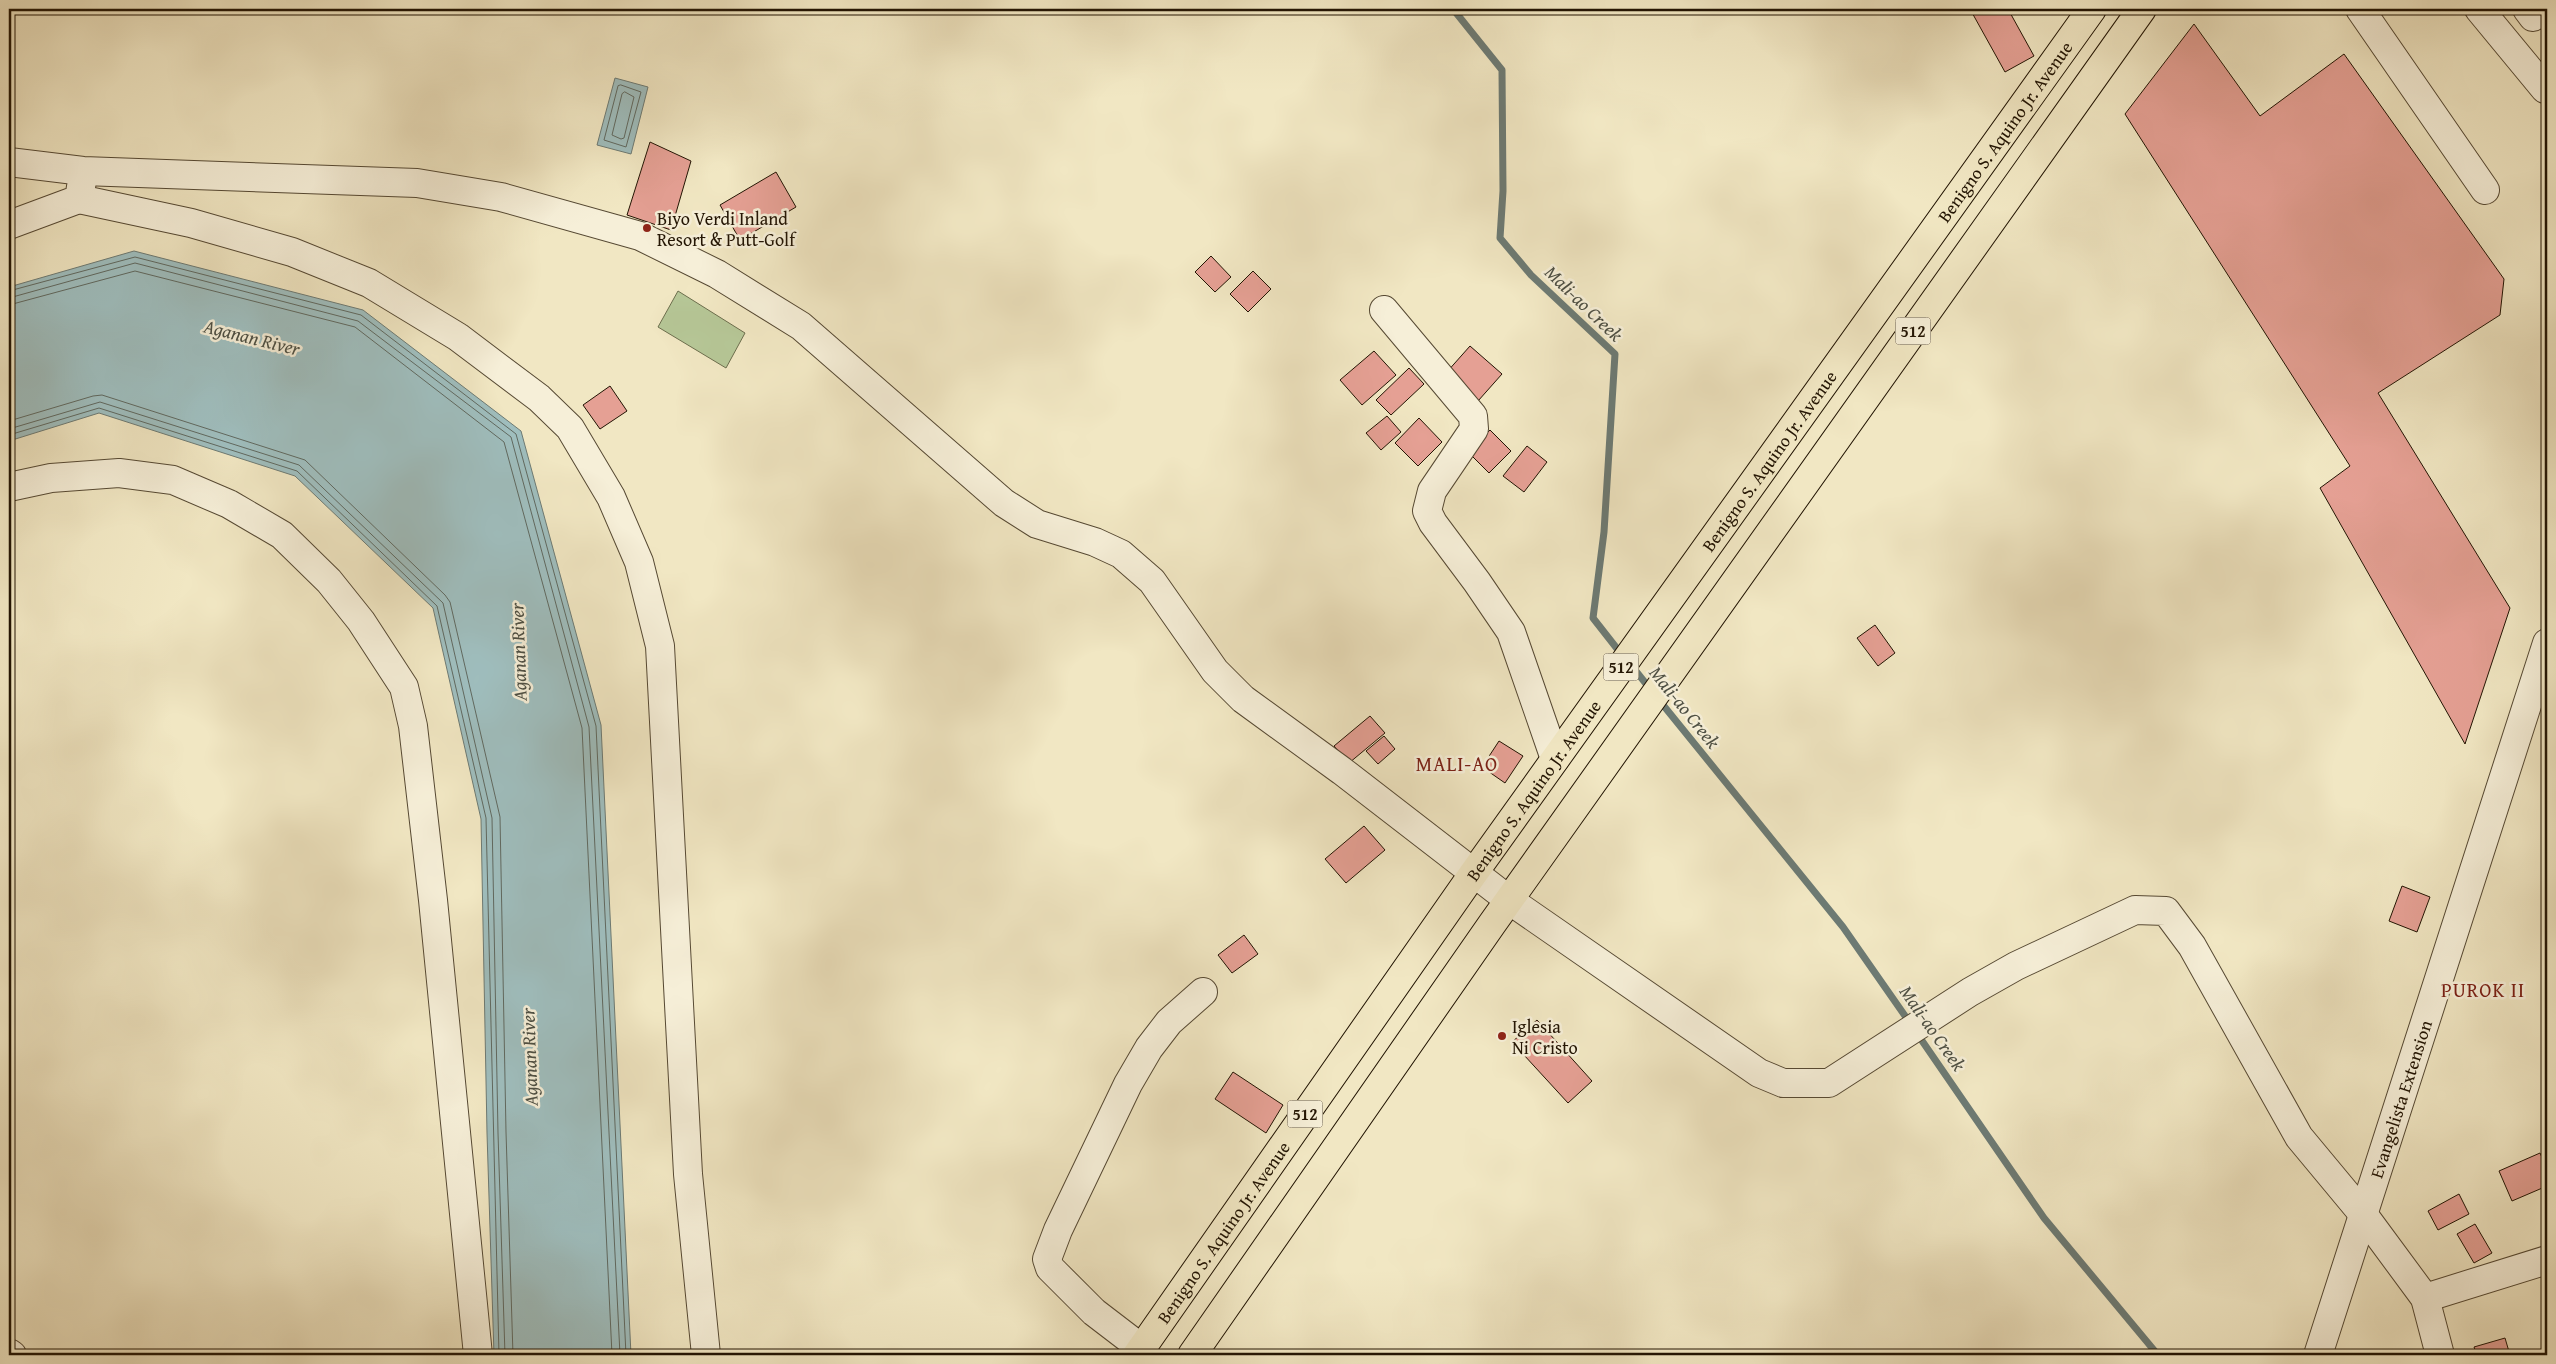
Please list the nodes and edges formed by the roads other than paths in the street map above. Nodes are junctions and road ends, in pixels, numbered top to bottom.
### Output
1 (2092, 9) edge
2 (2142, 9) edge
3 (2360, 9) edge
4 (2479, 9) edge
5 (2547, 88) edge
6 (9, 162) edge
7 (83, 172) junction
8 (2485, 190) dead end
9 (79, 199) junction
10 (9, 225) edge
11 (1384, 310) dead end
12 (9, 487) edge
13 (2547, 643) edge
14 (1555, 759) junction
15 (1473, 874) junction
16 (1509, 900) junction
17 (1203, 992) dead end
18 (2363, 1214) junction
19 (2547, 1260) edge
20 (2425, 1298) junction
21 (1139, 1352) edge
22 (478, 1355) edge
23 (706, 1355) edge
24 (1192, 1355) edge
25 (2318, 1355) edge
26 (2440, 1355) edge

1 - 14 main road, Benigno S. Aquino Jr. Avenue / 512
2 - 16 main road, 512
3 - 8 street
4 - 5 street
6 - 7 street
7 - 9 street
7 - 15 street
9 - 10 street
9 - 23 street
11 - 14 street
12 - 22 street
13 - 18 street, Evangelista Extension
14 - 15 main road, Benigno S. Aquino Jr. Avenue / 512
15 - 16 street
15 - 21 main road, Benigno S. Aquino Jr. Avenue / 512
16 - 18 street
16 - 24 main road, 512
17 - 21 street
18 - 20 street
18 - 25 street, Evangelista Extension
19 - 20 street
20 - 26 street

